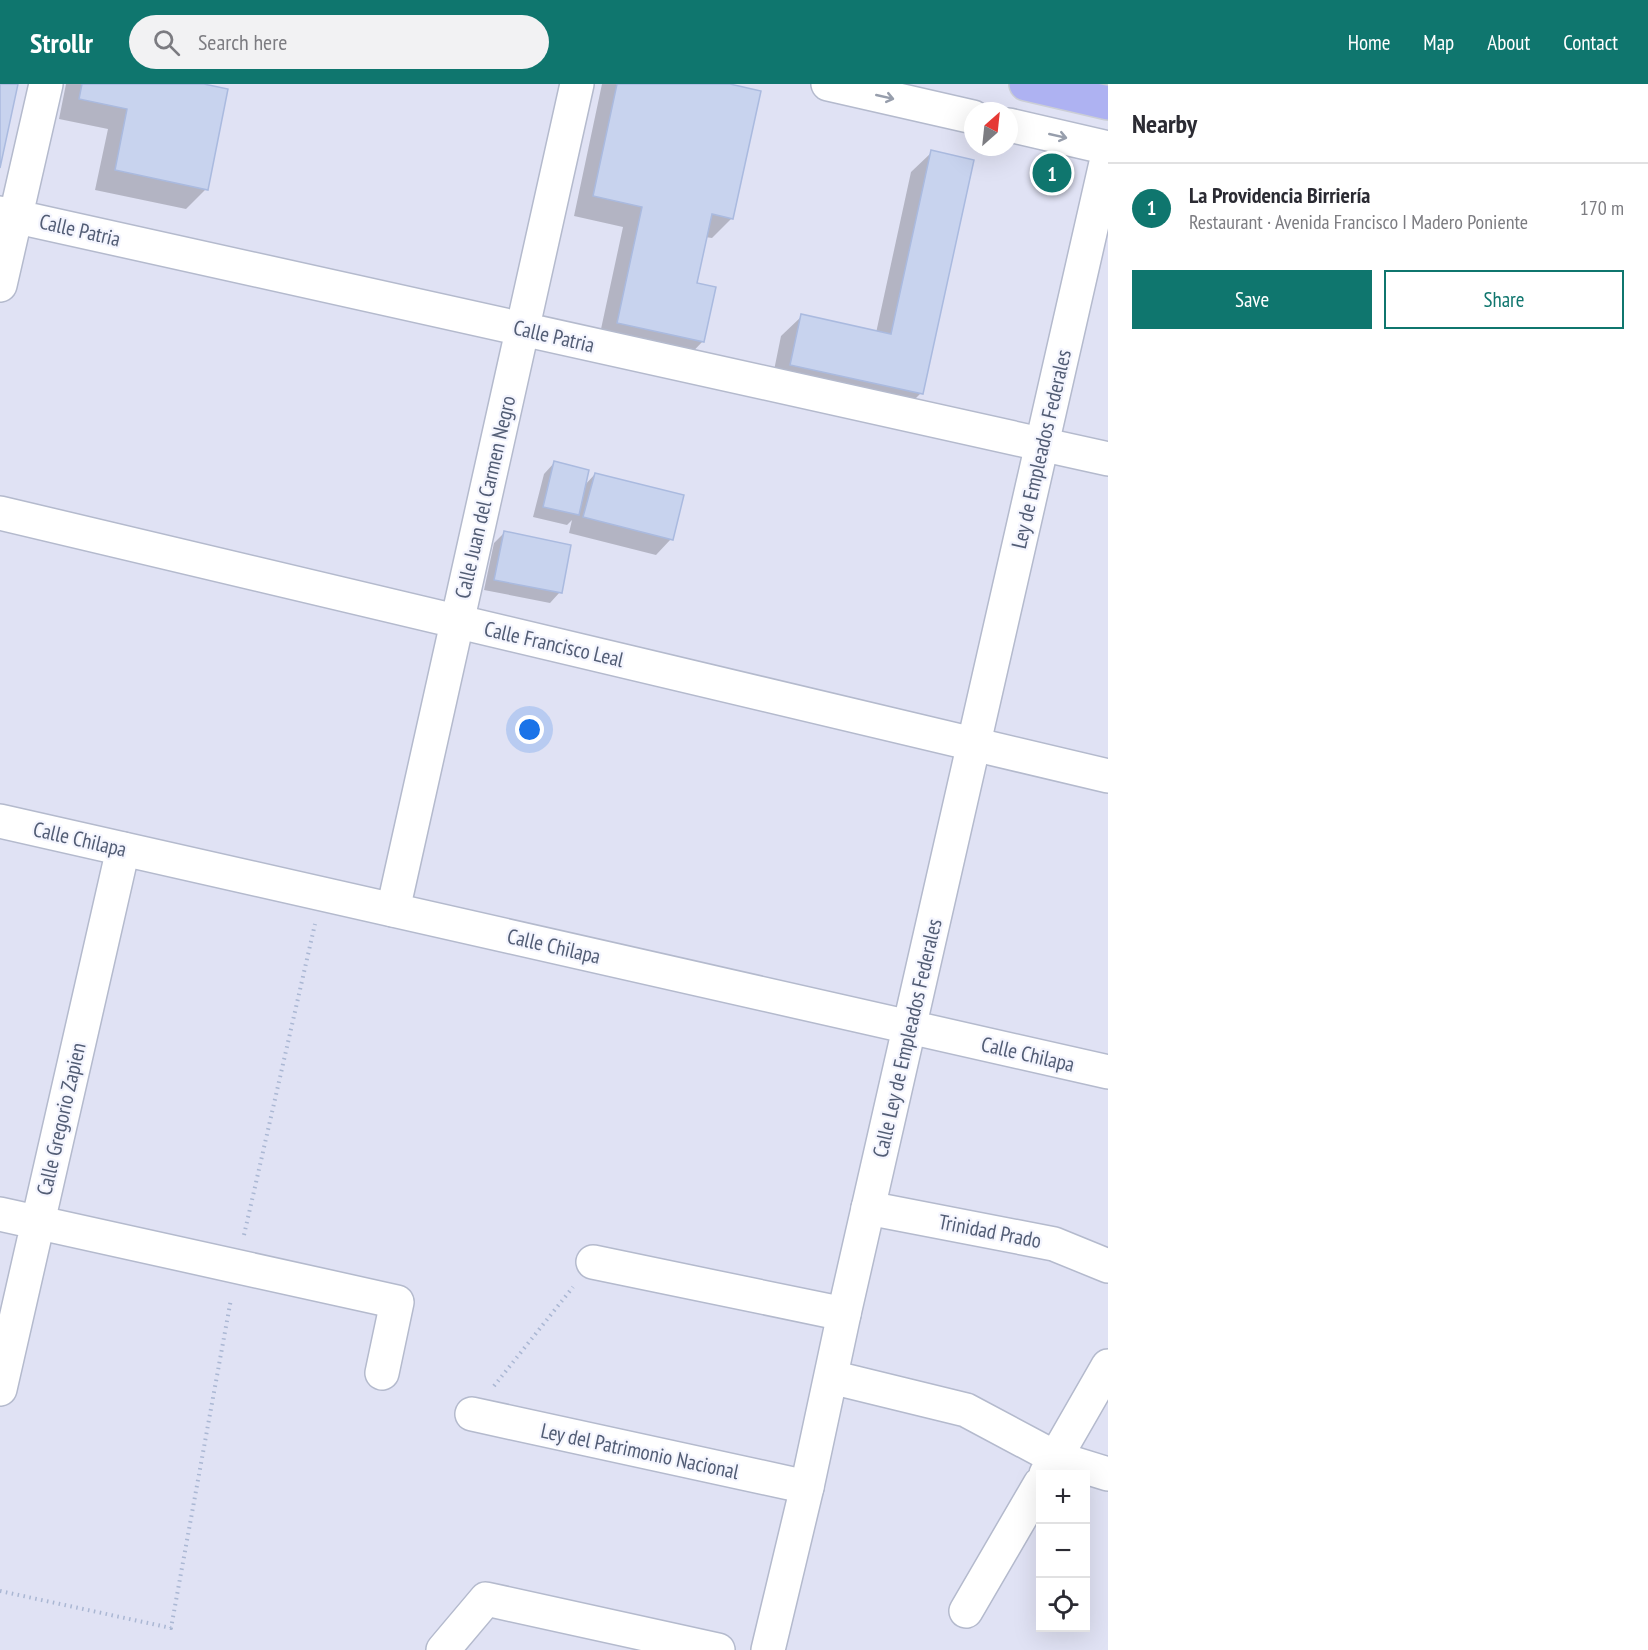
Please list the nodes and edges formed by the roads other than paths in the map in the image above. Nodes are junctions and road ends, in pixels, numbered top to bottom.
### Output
1 (46, 84) edge
2 (577, 84) edge
3 (828, 84) edge
4 (1026, 84) edge
5 (1108, 103) edge
6 (964, 115) edge
7 (1018, 127) edge
8 (1108, 148) edge
9 (1108, 154) edge
10 (8, 214) edge
11 (0, 285) edge
12 (523, 329) junction
13 (1042, 445) junction
14 (1108, 459) edge
15 (0, 513) edge
16 (457, 621) junction
17 (974, 744) junction
18 (1108, 776) edge
19 (0, 821) edge
20 (123, 849) junction
21 (393, 910) junction
22 (909, 1027) junction
23 (1108, 1072) edge
24 (868, 1208) junction
25 (0, 1215) edge
26 (38, 1223) junction
27 (593, 1262) road end
28 (1108, 1266) edge
29 (842, 1323) junction
30 (1108, 1366) edge
31 (382, 1373) dead end
32 (831, 1377) junction
33 (0, 1389) edge
34 (472, 1414) road end
35 (1044, 1470) edge
36 (1048, 1470) edge
37 (1090, 1473) edge
38 (1108, 1474) edge
39 (807, 1487) junction
40 (1036, 1491) edge
41 (966, 1611) dead end
42 (443, 1650) edge
43 (718, 1650) edge
44 (768, 1650) edge

1 - 10 street
2 - 12 street, Calle Juan del Carmen Negro
3 -> 6 street
4 - 5 main road
7 -> 8 street
9 - 13 street, Ley de Empleados Federales
10 - 11 street
10 - 12 street, Calle Patria
12 - 13 street, Calle Patria
12 - 16 street, Calle Juan del Carmen Negro
13 - 14 street, Calle Patria
13 - 17 street, Ley de Empleados Federales
15 - 16 street, Calle Francisco Leal
16 - 17 street, Calle Francisco Leal
16 - 21 street, Calle Juan del Carmen Negro
17 - 18 street, Calle Francisco Leal
17 - 22 street, Calle Ley de Empleados Federales
19 - 20 street, Calle Chilapa
20 - 21 street, Calle Chilapa
20 - 26 street, Calle Gregorio Zapien
21 - 22 street, Calle Chilapa
22 - 23 street, Calle Chilapa
22 - 24 street, Calle Ley de Empleados Federales
24 - 28 street, Trinidad Prado
24 - 29 street, Calle Ley de Empleados Federales
25 - 26 street
26 - 31 street
26 - 33 street, Calle Gregorio Zapien
27 - 29 street
29 - 32 street, Calle Ley de Empleados Federales
30 - 36 street
32 - 35 street
32 - 39 street, Calle Ley de Empleados Federales
34 - 39 street, Ley del Patrimonio Nacional
37 - 38 street
39 - 44 street, Calle Ley de Empleados Federales
40 - 41 street
42 - 43 street

